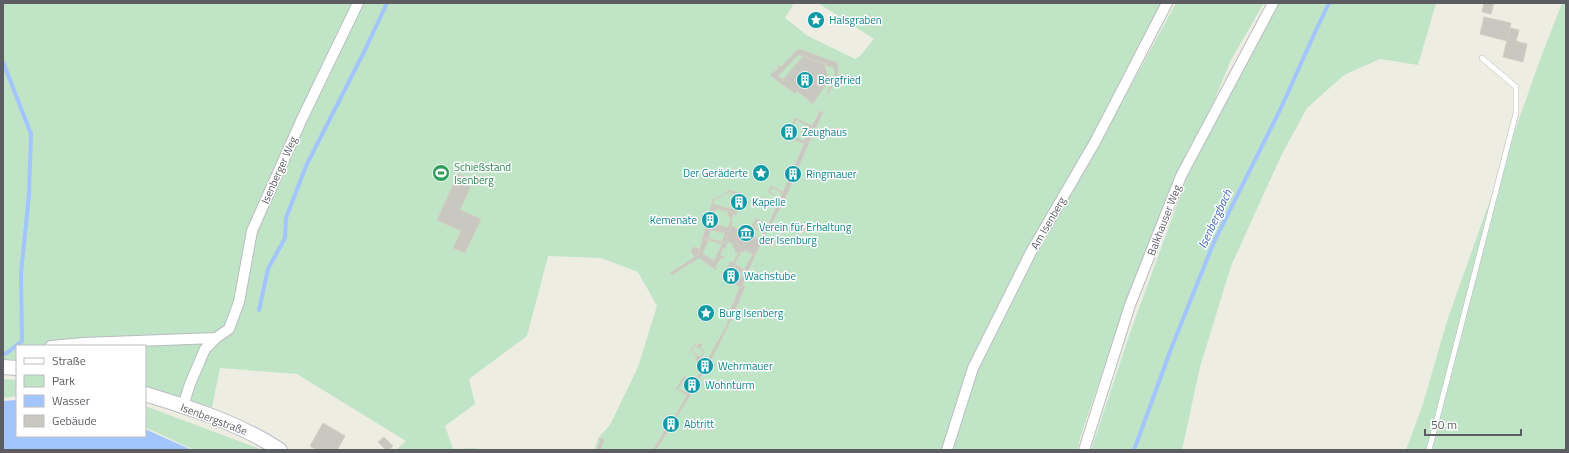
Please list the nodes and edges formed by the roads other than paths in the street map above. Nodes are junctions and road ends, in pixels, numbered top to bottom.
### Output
1 (358, 3) edge
2 (1167, 3) edge
3 (1273, 3) edge
4 (1482, 58) dead end
5 (216, 338) junction
6 (62, 345) edge
7 (3, 367) edge
8 (16, 368) edge
9 (146, 394) edge
10 (183, 406) junction
11 (280, 450) edge
12 (947, 450) edge
13 (1084, 450) edge
14 (1429, 450) edge

1 - 5 street, Isenberger Weg
2 - 12 street, Am Isenberg
3 - 13 street, Balkhauser Weg
4 - 14 lane
5 - 6 street
5 - 10 street, Isenberger Weg
7 - 8 main road
9 - 10 main road, Isenbergstraße
10 - 11 main road, Isenbergstraße

